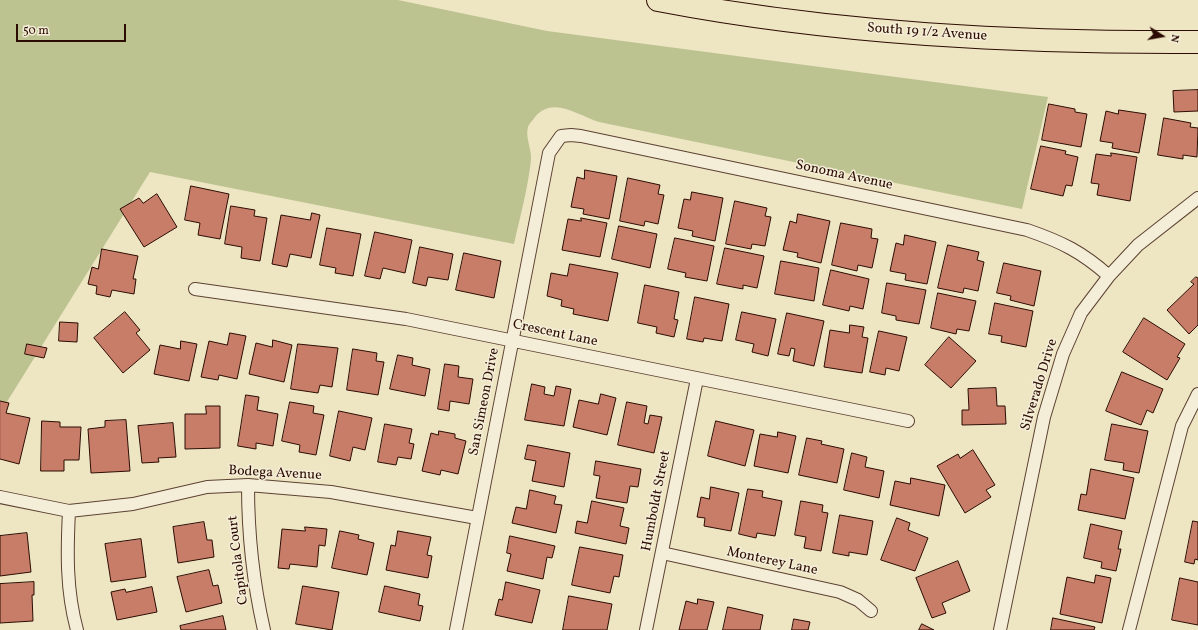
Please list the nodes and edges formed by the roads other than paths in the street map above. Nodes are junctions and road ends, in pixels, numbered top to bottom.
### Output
1 (658, 0) edge
2 (1198, 42) edge
3 (561, 136) joint
4 (1198, 198) edge
5 (1109, 276) junction
6 (195, 289) dead end
7 (513, 341) junction
8 (697, 379) junction
9 (1198, 394) edge
10 (908, 421) dead end
11 (248, 485) junction
12 (0, 496) edge
13 (69, 511) junction
14 (478, 518) junction
15 (662, 553) junction
16 (871, 611) dead end
17 (77, 630) edge
18 (264, 630) edge
19 (456, 630) edge
20 (646, 630) edge
21 (1000, 630) edge
22 (1129, 630) edge

1 - 2 highway, South 19 1/2 Avenue
3 - 5 street, Sonoma Avenue
3 - 7 street, San Simeon Drive
4 - 5 street, Silverado Drive
5 - 21 street, Silverado Drive
6 - 7 street, Crescent Lane
7 - 8 street, Crescent Lane
7 - 14 street, San Simeon Drive
8 - 10 street, Crescent Lane
8 - 15 street, Humboldt Street
9 - 22 street
11 - 13 street, Bodega Avenue
11 - 14 street, Bodega Avenue
11 - 18 street, Capitola Court
12 - 13 street, Bodega Avenue
13 - 17 street
14 - 19 street, San Simeon Drive
15 - 16 street, Monterey Lane
15 - 20 street, Humboldt Street

